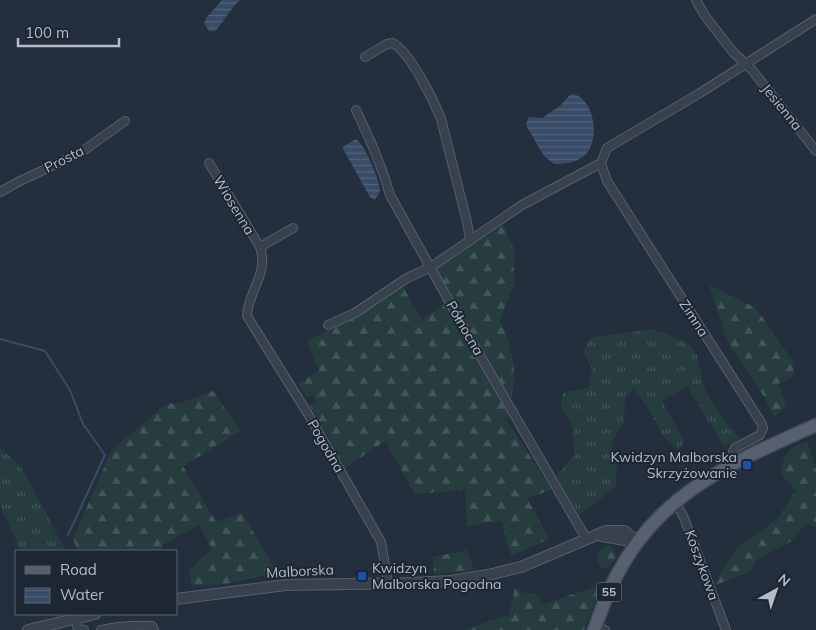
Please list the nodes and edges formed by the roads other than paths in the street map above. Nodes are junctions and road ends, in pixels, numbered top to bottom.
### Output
1 (696, 0) edge
2 (816, 19) edge
3 (365, 57) dead end
4 (746, 64) junction
5 (356, 110) dead end
6 (125, 122) dead end
7 (816, 151) edge
8 (209, 163) dead end
9 (600, 163) junction
10 (0, 192) edge
11 (293, 228) dead end
12 (470, 240) junction
13 (260, 248) junction
14 (430, 267) junction
15 (328, 325) dead end
16 (816, 426) edge
17 (735, 463) junction
18 (672, 504) junction
19 (598, 536) junction
20 (622, 539) junction
21 (587, 540) junction
22 (638, 542) junction
23 (629, 555) junction
24 (388, 583) junction
25 (178, 599) edge
26 (90, 615) edge
27 (75, 618) junction
28 (598, 629) edge
29 (28, 630) edge
30 (84, 630) edge
31 (101, 630) edge
32 (154, 630) edge
33 (726, 630) edge

1 - 4 street, Jesienna
2 - 4 street
3 - 12 street
4 - 7 street, Jesienna
4 - 9 street
5 - 14 street, Północna
6 - 10 street, Prosta
8 - 13 street, Wiosenna
9 - 12 street
9 - 17 street, Zimna
11 - 13 street
12 - 14 street
13 - 24 street, Pogodna
14 - 15 street
14 - 21 street, Północna
16 - 17 main road, 55
17 - 18 main road, 55
18 - 22 main road, 55
18 - 33 street, Koszykowa
19 - 20 street, Malborska
19 - 21 street, Malborska
19 - 22 street, Malborska
20 - 22 street, Malborska
20 - 23 street
21 - 24 street, Malborska
22 - 23 main road, 55
23 - 28 main road, 55
24 - 25 street, Malborska
26 - 27 street
27 - 29 street
27 - 30 street
31 - 32 street

